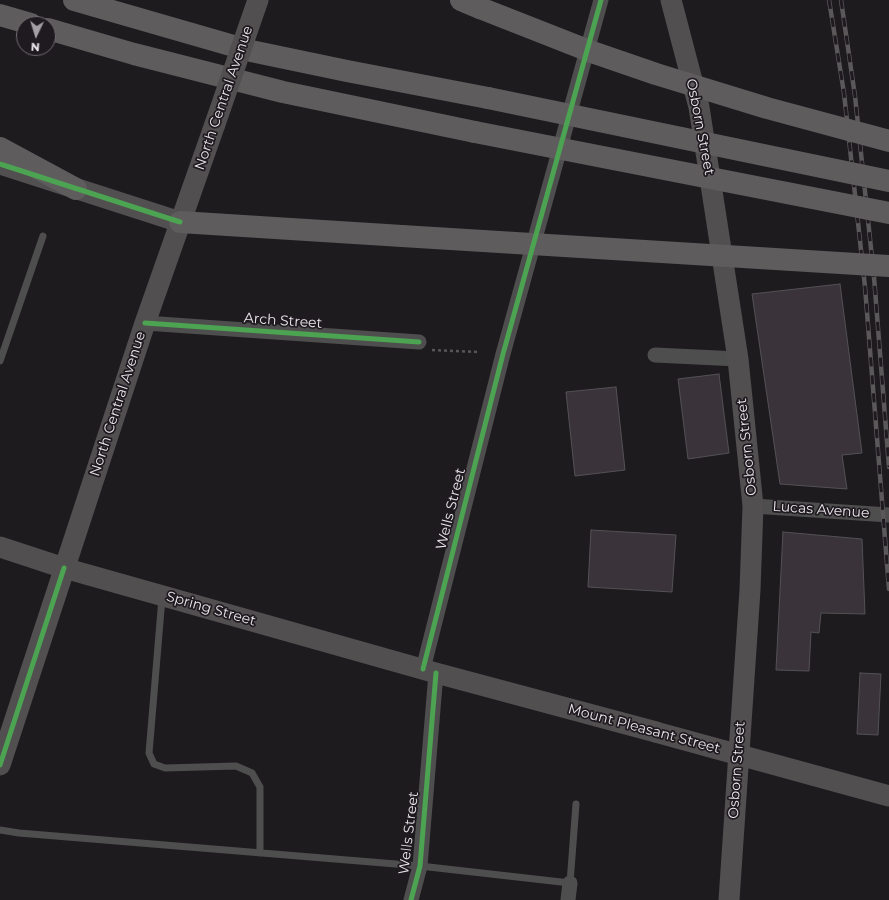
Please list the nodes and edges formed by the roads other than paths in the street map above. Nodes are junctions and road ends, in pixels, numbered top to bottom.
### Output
1 (74, 0) edge
2 (258, 0) edge
3 (601, 0) edge
4 (670, 0) edge
5 (471, 4) edge
6 (0, 15) edge
7 (16, 20) edge
8 (56, 31) edge
9 (889, 141) edge
10 (0, 148) edge
11 (0, 164) edge
12 (889, 180) edge
13 (76, 189) junction
14 (889, 213) edge
15 (180, 222) junction
16 (43, 236) dead end
17 (889, 266) edge
18 (146, 323) junction
19 (425, 346) road end
20 (655, 355) dead end
21 (738, 359) junction
22 (0, 360) edge
23 (753, 506) junction
24 (889, 515) edge
25 (0, 547) edge
26 (64, 568) junction
27 (162, 595) junction
28 (430, 671) junction
29 (4, 740) edge
30 (0, 765) edge
31 (889, 796) edge
32 (576, 804) dead end
33 (0, 830) edge
34 (260, 853) junction
35 (420, 866) junction
36 (570, 883) junction
37 (411, 900) edge
38 (568, 900) edge
39 (728, 900) edge

1 - 12 highway, bridge
2 - 15 main road, North Central Avenue, bridge
3 - 28 street, Wells Street
4 - 21 main road, Osborn Street
5 - 9 highway, bridge
6 - 7 highway
8 - 14 highway, bridge
10 - 13 highway
11 - 13 main road
13 - 15 main road
15 - 17 highway, bridge
15 - 18 main road, North Central Avenue
16 - 22 lane
18 - 19 street, Arch Street
18 - 26 main road, North Central Avenue
20 - 21 street
21 - 23 main road, Osborn Street
23 - 24 street, Lucas Avenue
23 - 39 main road, Osborn Street
25 - 26 main road, Spring Street
26 - 27 main road, Spring Street
26 - 29 main road, North Central Avenue
27 - 28 main road, Spring Street
27 - 34 lane
28 - 31 main road, Mount Pleasant Street, bridge
28 - 35 street, Wells Street
29 - 30 main road, North Central Avenue
32 - 36 lane
33 - 34 lane
34 - 35 lane
35 - 36 lane
35 - 37 street, Wells Street
36 - 38 street

